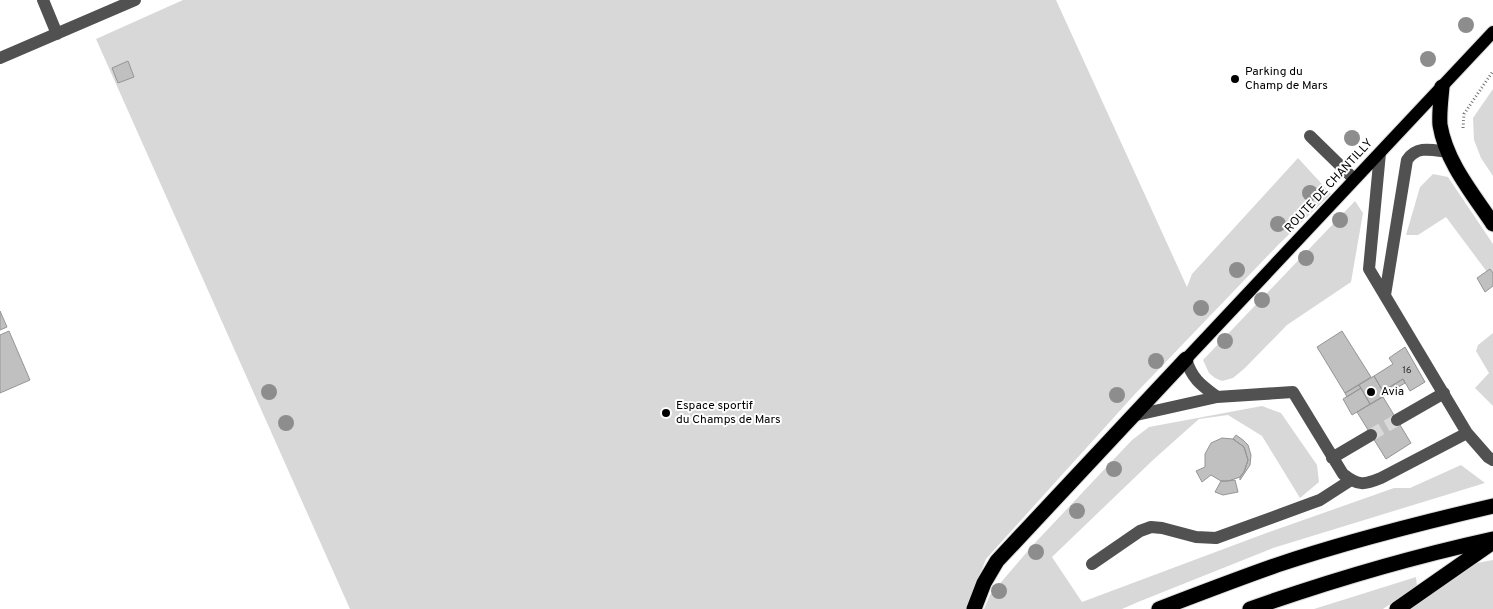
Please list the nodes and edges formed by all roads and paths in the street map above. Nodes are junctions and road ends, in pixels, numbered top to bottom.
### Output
1 (43, 0) edge
2 (135, 0) edge
3 (1493, 32) edge
4 (57, 34) junction
5 (0, 58) edge
6 (1493, 71) edge
7 (1442, 87) junction
8 (1463, 130) dead end
9 (1310, 136) dead end
10 (1380, 152) junction
11 (1448, 152) junction
12 (1354, 179) junction
13 (1493, 224) edge
14 (1385, 295) junction
15 (1186, 359) junction
16 (1444, 393) junction
17 (1217, 397) junction
18 (1132, 416) junction
19 (1397, 420) tunnel mouth
20 (1467, 433) junction
21 (1371, 435) tunnel mouth
22 (1332, 458) junction
23 (1493, 460) edge
24 (1351, 480) junction
25 (1493, 506) edge
26 (1493, 540) edge
27 (1092, 564) dead end
28 (974, 609) edge
29 (1160, 609) edge
30 (1250, 609) edge
31 (1397, 609) edge

1 - 4 street
2 - 4 street
3 - 7 main road, ROUTE DE CHANTILLY
4 - 5 street
6 - 8 path
7 - 10 main road, ROUTE DE CHANTILLY
7 - 11 highway
9 - 12 street
10 - 12 main road, ROUTE DE CHANTILLY
10 - 14 street
11 - 13 highway
11 - 14 street
12 - 15 main road, ROUTE DE CHANTILLY
14 - 16 street
15 - 17 street
15 - 18 highway
16 - 19 street
16 - 20 street
17 - 18 street
17 - 22 street
18 - 28 highway
20 - 23 street
20 - 24 street
21 - 22 street
22 - 24 street
24 - 27 street
25 - 29 highway
26 - 30 highway
26 - 31 highway

